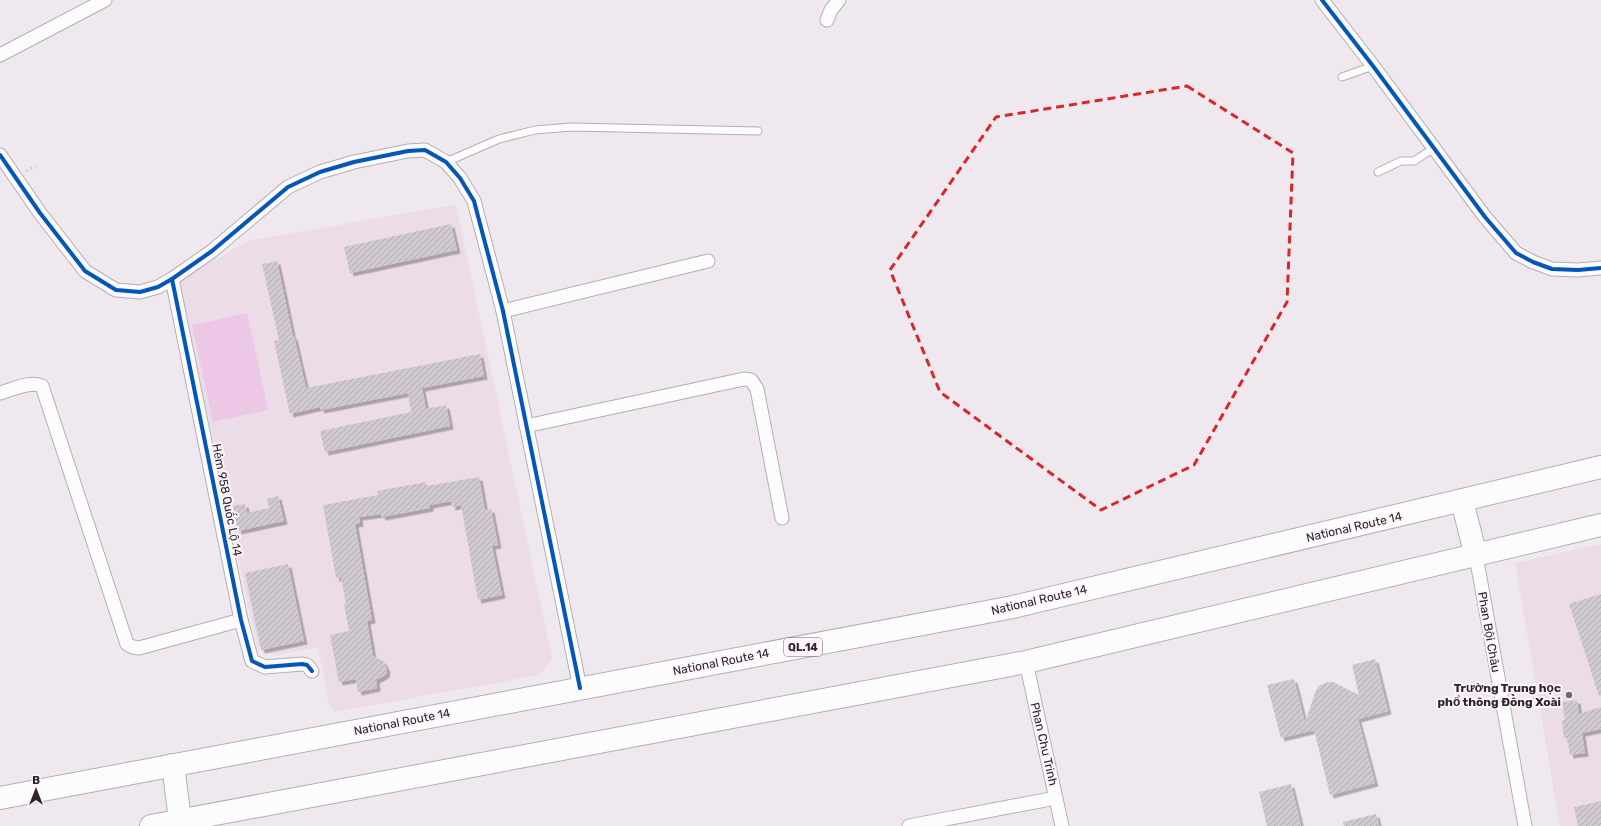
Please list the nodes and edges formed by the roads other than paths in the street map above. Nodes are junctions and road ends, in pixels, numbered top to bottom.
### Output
1 (105, 0) edge
2 (840, 0) edge
3 (1322, 0) edge
4 (827, 20) dead end
5 (0, 54) edge
6 (1373, 66) junction
7 (1342, 77) dead end
8 (758, 131) dead end
9 (1434, 148) junction
10 (0, 155) edge
11 (446, 162) junction
12 (1378, 172) dead end
13 (708, 261) dead end
14 (1601, 268) edge
15 (172, 279) junction
16 (503, 311) junction
17 (0, 394) edge
18 (526, 426) junction
19 (1601, 467) edge
20 (1462, 501) junction
21 (782, 518) dead end
22 (1601, 525) edge
23 (1476, 556) junction
24 (241, 620) junction
25 (1026, 662) junction
26 (312, 671) dead end
27 (580, 688) junction
28 (173, 765) junction
29 (0, 798) edge
30 (1056, 798) junction
31 (180, 820) junction
32 (950, 822) edge
33 (151, 826) edge
34 (909, 826) edge
35 (1062, 826) edge
36 (1522, 826) edge

1 - 5 street
2 - 4 street
3 - 6 street
6 - 7 lane
6 - 9 street
8 - 11 lane
9 - 12 lane
9 - 14 street
10 - 15 street
11 - 15 street
11 - 16 street
13 - 16 street
15 - 24 street, Hẻm 958 Quốc Lộ 14
16 - 18 street
17 - 24 street
18 - 21 street
18 - 27 street
19 - 20 highway, National Route 14 / QL.14
20 - 23 highway
20 - 27 highway, National Route 14 / QL.14
22 - 23 highway
23 - 25 highway
23 - 36 street, Phan Bội Châu
24 - 26 street, Hẻm 958 Quốc Lộ 14
25 - 30 street, Phan Chu Trinh
25 - 31 highway
27 - 28 highway, National Route 14 / QL.14
28 - 29 highway, National Route 14 / QL.14
28 - 31 highway
30 - 32 street
30 - 35 street, Phan Chu Trinh
31 - 33 highway
32 - 34 street

